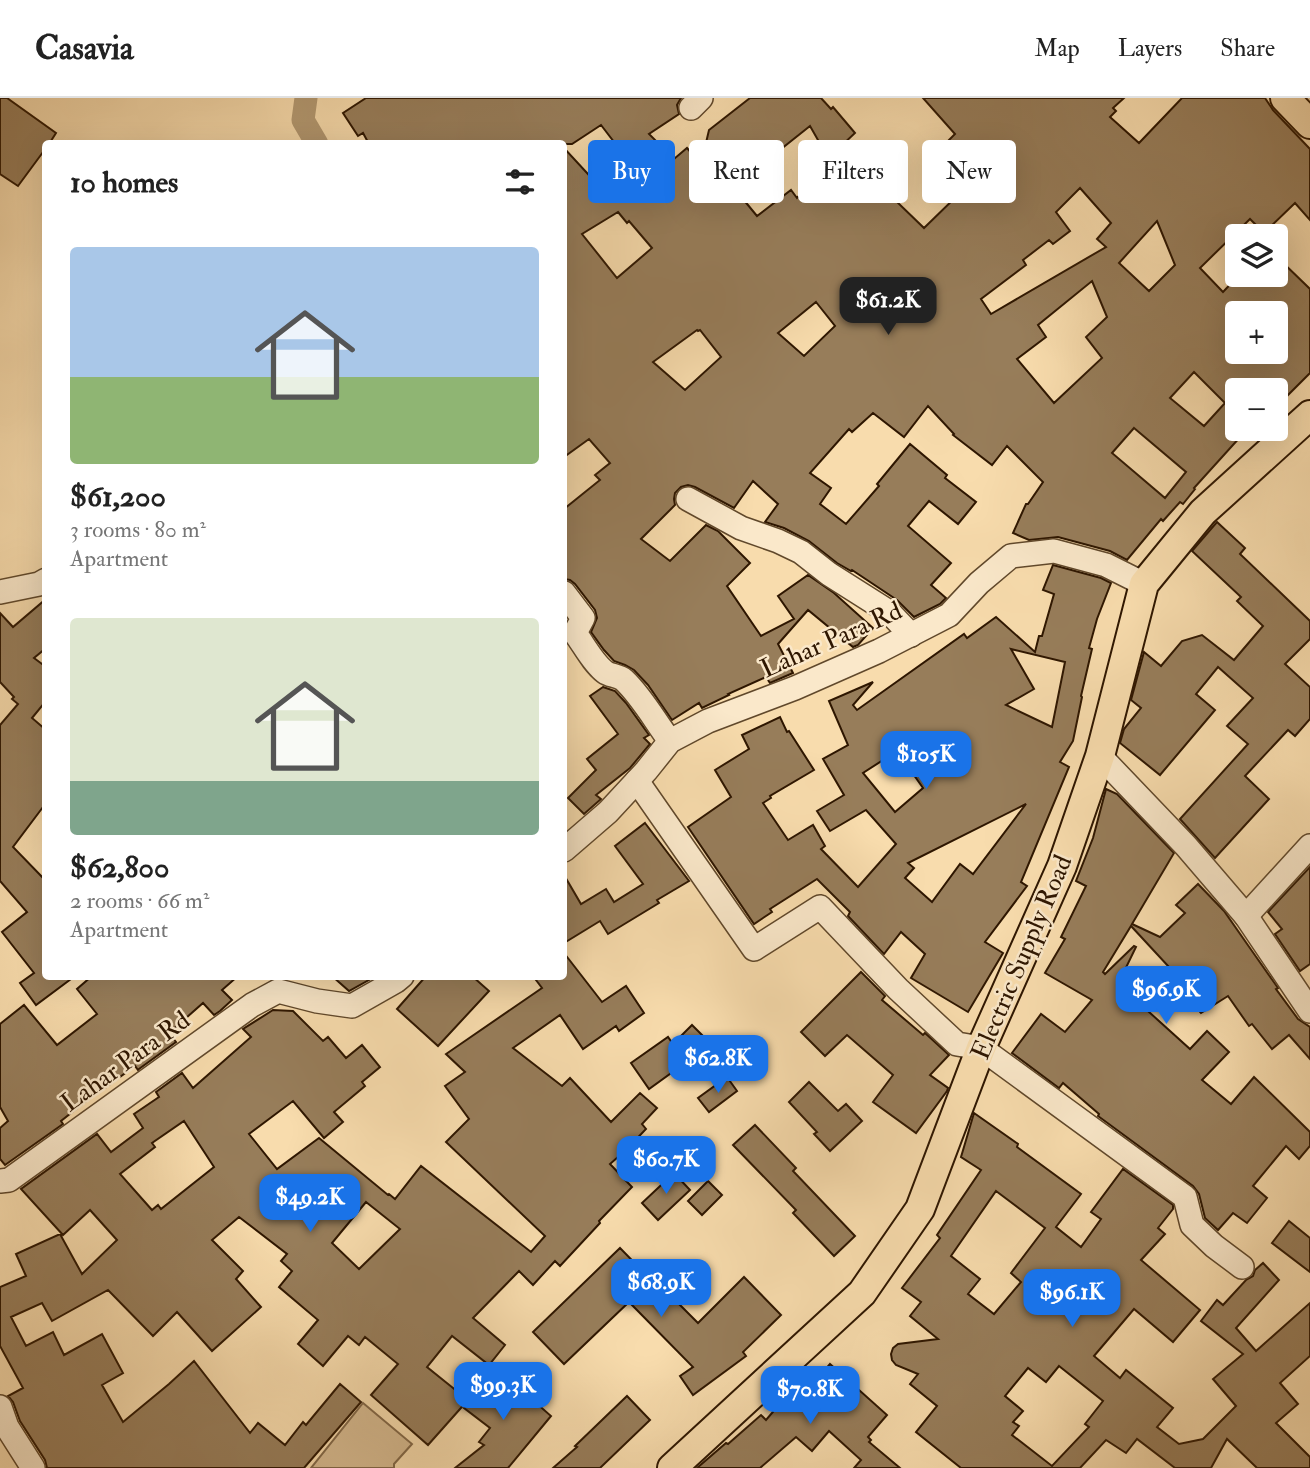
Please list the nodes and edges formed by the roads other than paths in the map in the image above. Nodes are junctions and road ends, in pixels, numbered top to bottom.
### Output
1 (1285, 98) edge
2 (1310, 124) edge
3 (1310, 415) edge
4 (688, 499) dead end
5 (42, 582) edge
6 (1144, 584) junction
7 (0, 592) edge
8 (567, 597) edge
9 (911, 635) junction
10 (670, 741) junction
11 (1100, 756) junction
12 (637, 781) junction
13 (1310, 846) edge
14 (567, 847) edge
15 (1246, 916) junction
16 (395, 980) edge
17 (1310, 1011) edge
18 (981, 1048) junction
19 (0, 1181) edge
20 (1242, 1267) dead end
21 (0, 1408) edge
22 (685, 1464) edge
23 (33, 1468) edge

1 - 2 main road
3 - 6 main road, Electric Supply Road
4 - 9 street
5 - 7 street
6 - 9 street, Lahar Para Rd
6 - 11 main road, Electric Supply Road
8 - 10 street
9 - 10 street, Lahar Para Rd
10 - 12 street, Lahar Para Rd
11 - 15 street
11 - 18 main road, Electric Supply Road
12 - 14 street, Lahar Para Rd
12 - 18 street
13 - 15 street
15 - 17 street
16 - 19 street, Lahar Para Rd
18 - 20 street
18 - 22 main road, Electric Supply Road
21 - 23 street

